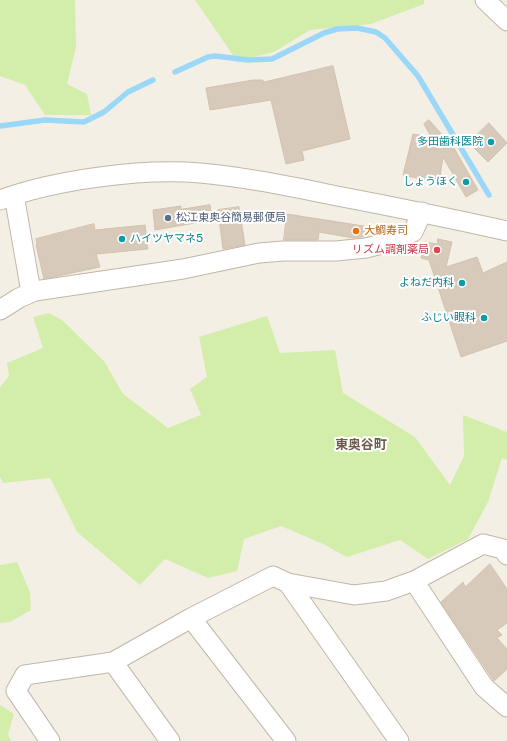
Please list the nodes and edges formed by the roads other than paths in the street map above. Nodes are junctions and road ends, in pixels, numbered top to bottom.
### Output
1 (485, 0) edge
2 (507, 20) edge
3 (7, 197) edge
4 (422, 212) junction
5 (507, 231) edge
6 (31, 292) junction
7 (0, 310) edge
8 (507, 555) edge
9 (414, 581) junction
10 (288, 583) junction
11 (191, 618) junction
12 (113, 662) junction
13 (507, 707) edge
14 (50, 741) edge
15 (170, 741) edge
16 (286, 741) edge
17 (399, 741) edge

1 - 2 street
3 - 4 street
3 - 6 street
4 - 5 street
4 - 6 street
6 - 7 street
8 - 9 street
9 - 10 street
9 - 13 street
10 - 11 street
10 - 17 street
11 - 12 street
11 - 16 street
12 - 14 street
12 - 15 street

